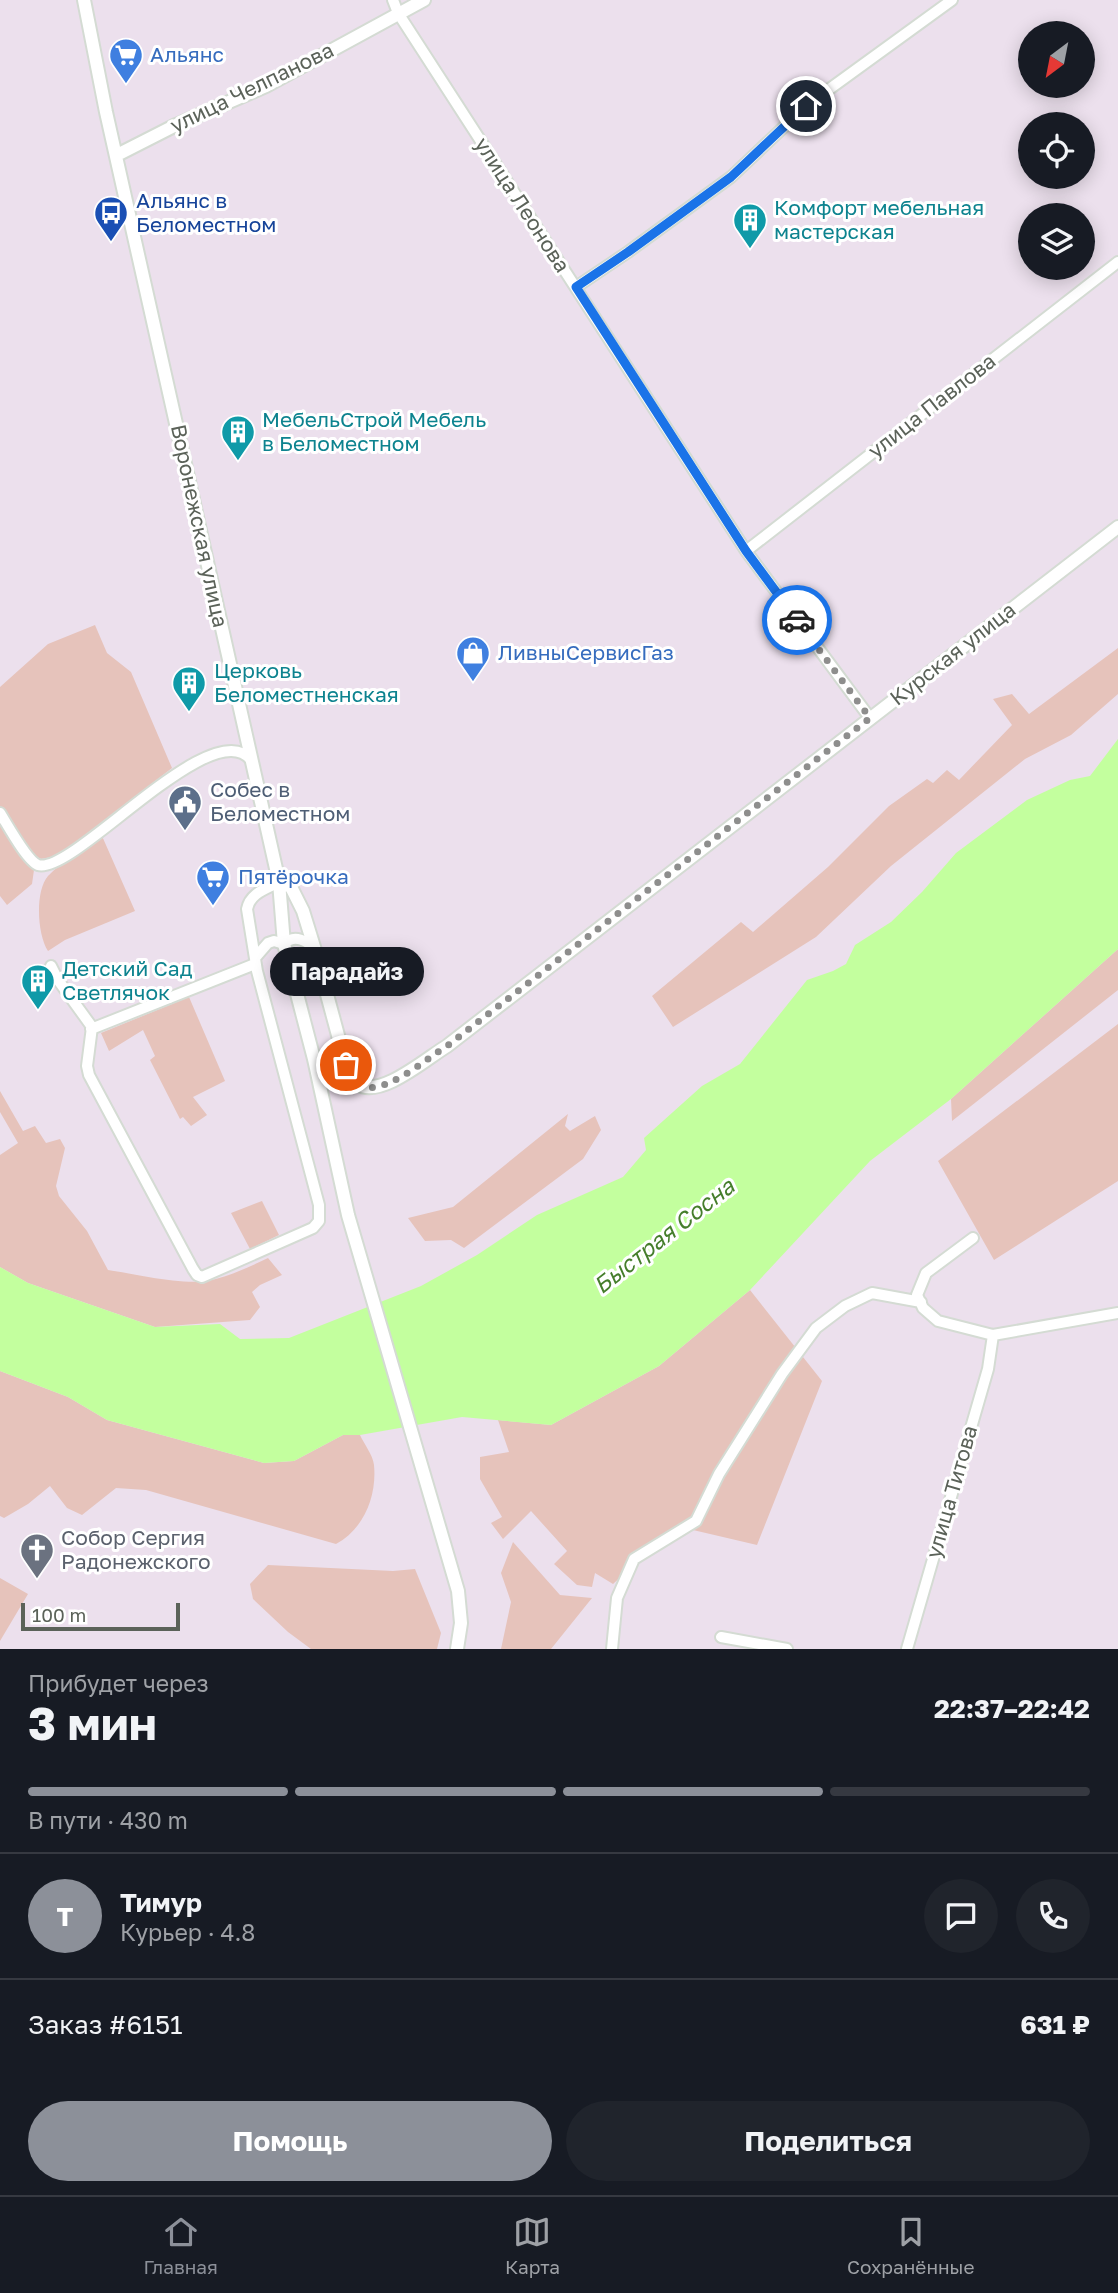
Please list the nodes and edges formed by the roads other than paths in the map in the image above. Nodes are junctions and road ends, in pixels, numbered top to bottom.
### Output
1 (84, 0) edge
2 (393, 0) edge
3 (424, 0) edge
4 (952, 0) edge
5 (398, 13) junction
6 (117, 155) junction
7 (1118, 262) edge
8 (576, 287) junction
9 (1118, 527) edge
10 (746, 551) junction
11 (870, 718) junction
12 (251, 760) junction
13 (0, 813) edge
14 (279, 882) junction
15 (284, 944) junction
16 (315, 950) junction
17 (255, 961) junction
18 (51, 966) dead end
19 (91, 1029) junction
20 (973, 1238) dead end
21 (921, 1302) junction
22 (1118, 1313) edge
23 (993, 1335) junction
24 (722, 1637) dead end
25 (457, 1649) edge
26 (612, 1649) edge
27 (787, 1649) edge
28 (907, 1649) edge

1 - 6 street, Воронежская улица
2 - 5 street, улица Леонова
3 - 5 street, улица Челпанова
4 - 8 street
5 - 6 street, улица Челпанова
5 - 8 street, улица Леонова
6 - 12 street, Воронежская улица
7 - 10 street, улица Павлова
8 - 10 street, улица Леонова
9 - 11 street, Курская улица
10 - 11 street, улица Леонова
11 - 16 street, Курская улица
12 - 13 street
12 - 14 street, Воронежская улица
14 - 15 street, Воронежская улица
14 - 16 street, Курская улица
14 - 17 street
15 - 16 street
15 - 17 street
15 - 25 street, Воронежская улица
17 - 19 street
17 - 19 street
18 - 19 street
20 - 21 street
21 - 23 street
21 - 26 street
22 - 23 street
23 - 28 street, улица Титова
24 - 27 street

